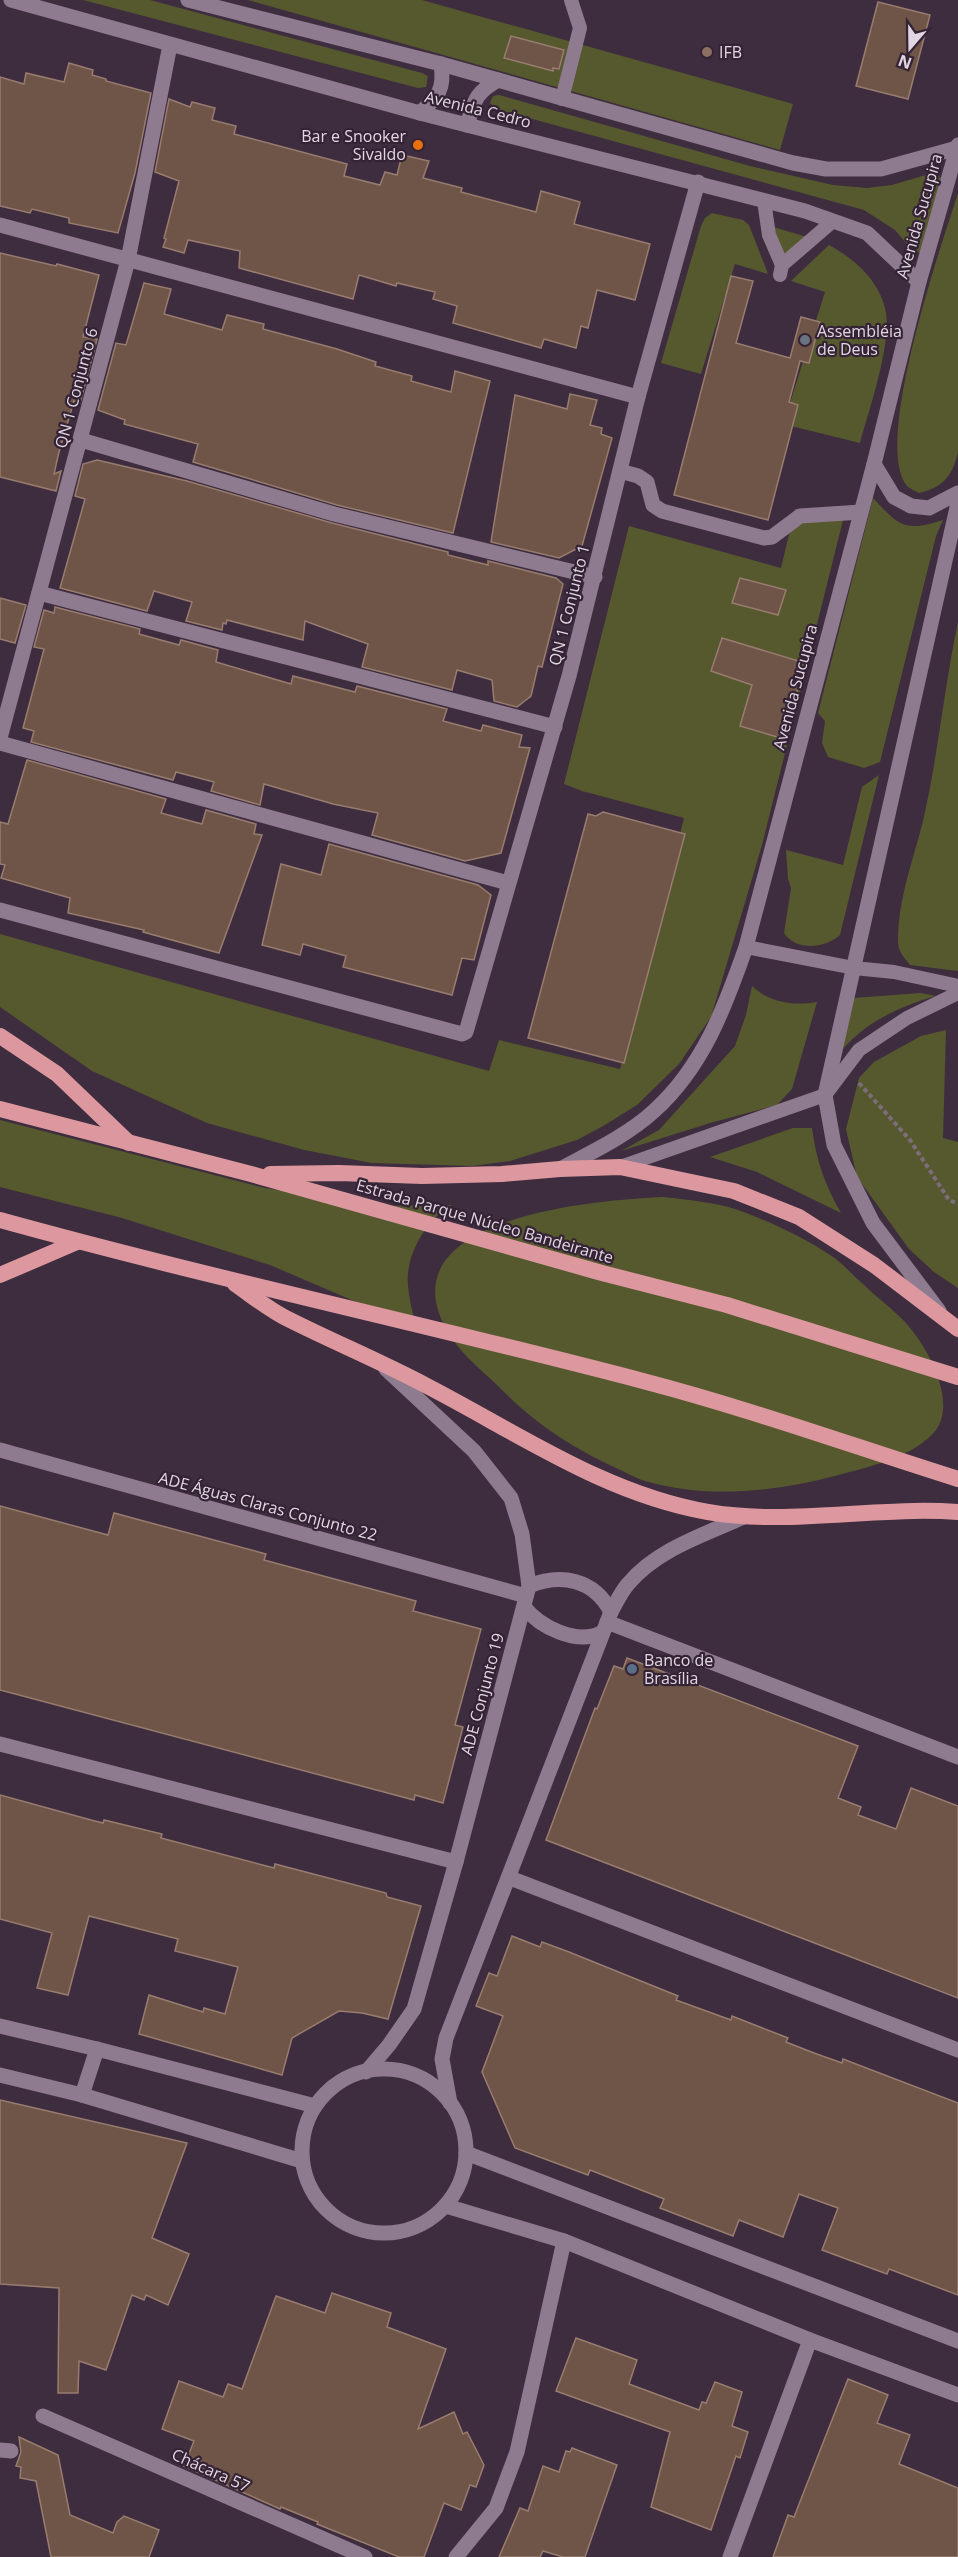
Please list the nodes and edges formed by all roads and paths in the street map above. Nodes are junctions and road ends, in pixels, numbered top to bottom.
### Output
1 (12, 0) edge
2 (188, 0) edge
3 (571, 0) edge
4 (217, 4) edge
5 (170, 45) junction
6 (441, 64) junction
7 (498, 80) junction
8 (562, 99) junction
9 (420, 113) junction
10 (467, 125) junction
11 (958, 146) edge
12 (698, 182) junction
13 (764, 201) junction
14 (833, 221) junction
15 (0, 225) edge
16 (128, 260) junction
17 (919, 282) junction
18 (638, 397) junction
19 (81, 440) junction
20 (874, 464) junction
21 (620, 471) junction
22 (958, 493) edge
23 (958, 503) edge
24 (861, 512) junction
25 (595, 577) junction
26 (39, 593) junction
27 (555, 727) junction
28 (0, 738) edge
29 (0, 744) edge
30 (508, 883) junction
31 (0, 910) edge
32 (746, 947) junction
33 (854, 968) junction
34 (958, 986) edge
35 (958, 993) edge
36 (0, 1036) edge
37 (845, 1068) junction
38 (825, 1095) junction
39 (0, 1109) edge
40 (130, 1144) junction
41 (620, 1167) junction
42 (560, 1169) junction
43 (251, 1174) junction
44 (958, 1204) edge
45 (0, 1220) edge
46 (77, 1242) junction
47 (0, 1275) edge
48 (224, 1277) junction
49 (944, 1318) junction
50 (958, 1329) edge
51 (375, 1358) junction
52 (958, 1377) edge
53 (0, 1450) edge
54 (958, 1479) edge
55 (958, 1512) edge
56 (746, 1516) junction
57 (526, 1596) junction
58 (606, 1622) junction
59 (0, 1744) edge
60 (958, 1756) edge
61 (456, 1862) junction
62 (510, 1878) junction
63 (0, 2026) edge
64 (98, 2049) junction
65 (958, 2050) edge
66 (366, 2072) junction
67 (0, 2075) edge
68 (82, 2095) junction
69 (450, 2103) junction
70 (315, 2106) junction
71 (466, 2153) junction
72 (302, 2161) junction
73 (446, 2205) junction
74 (564, 2241) junction
75 (810, 2340) junction
76 (958, 2341) edge
77 (958, 2395) edge
78 (43, 2416) dead end
79 (365, 2557) edge
80 (456, 2557) edge
81 (730, 2557) edge

1 - 5 street, Avenida Cedro
2 - 4 street, Avenida Cedro
3 - 8 lane
4 - 6 street, Avenida Cedro
5 - 9 street, Avenida Cedro
5 - 16 street, QN 1 Conjunto 6
6 - 7 street, Avenida Cedro
6 - 9 street
7 - 8 street, Avenida Cedro
7 - 10 street
8 - 11 street, Avenida Cedro
9 - 10 street, Avenida Cedro
10 - 12 street, Avenida Cedro
11 - 17 street, Avenida Sucupira
12 - 13 street, Avenida Cedro
12 - 18 street, QN 1 Conjunto 1
13 - 14 street, Avenida Cedro
13 - 14 lane
14 - 17 street, Avenida Cedro
15 - 16 street
16 - 18 street
16 - 19 street, QN 1 Conjunto 6
17 - 20 street, Avenida Sucupira
18 - 21 street, QN 1 Conjunto 1
19 - 25 street
19 - 26 street, QN 1 Conjunto 6
20 - 22 street
20 - 24 street, Avenida Sucupira
21 - 24 street
21 - 25 street, QN 1 Conjunto 1
23 - 33 street
24 - 32 street, Avenida Sucupira
25 - 27 street, QN 1 Conjunto 1
26 - 27 street
26 - 28 street, QN 1 Conjunto 6
27 - 30 street, QN 1 Conjunto 1
29 - 30 street
30 - 31 street, QN 1 Conjunto 1
32 - 33 lane
32 - 42 street, Avenida Sucupira
33 - 34 lane
33 - 38 street
35 - 37 lane
36 - 40 highway
37 - 38 lane
37 - 44 path
38 - 41 lane
38 - 49 street
39 - 40 highway, Estrada Parque Núcleo Bandeirante
40 - 43 highway, Estrada Parque Núcleo Bandeirante
41 - 42 highway
41 - 49 highway
42 - 43 highway
43 - 52 highway, Estrada Parque Núcleo Bandeirante
45 - 46 highway
46 - 47 highway
46 - 48 highway
48 - 51 highway
48 - 54 highway
49 - 50 highway
51 - 56 highway
51 - 57 street, ADE Conjunto 19
53 - 57 street, ADE Águas Claras Conjunto 22
55 - 56 highway
56 - 58 street
57 - 58 street
57 - 58 street
57 - 61 street, ADE Conjunto 19
58 - 60 street
58 - 62 street
59 - 61 street
61 - 66 street, ADE Conjunto 19
62 - 65 street
62 - 69 street
63 - 64 street
64 - 68 street
64 - 70 street
66 - 69 street
66 - 70 street
67 - 68 street
68 - 72 street
69 - 71 street
70 - 72 street
71 - 73 street
71 - 76 street
72 - 73 street
73 - 74 street
74 - 75 street
74 - 80 street
75 - 77 street
75 - 81 street
78 - 79 street, Chácara 57

